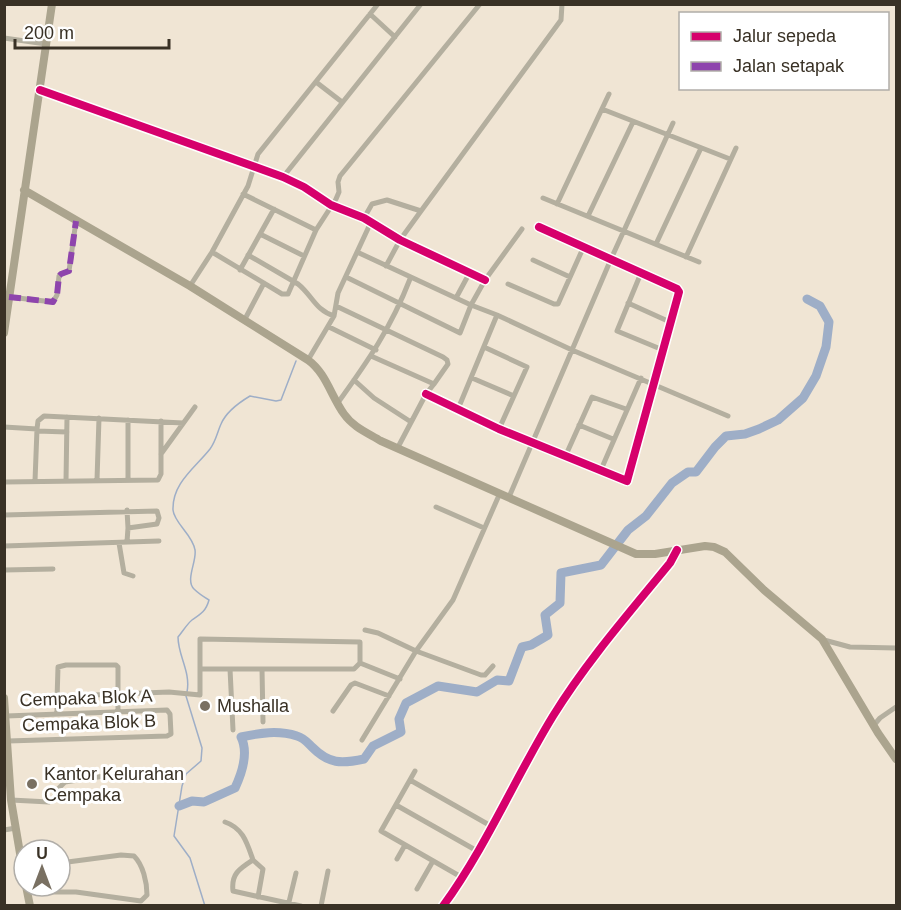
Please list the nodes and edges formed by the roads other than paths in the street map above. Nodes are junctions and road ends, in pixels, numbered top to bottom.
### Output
1 (52, 4) edge
2 (378, 4) edge
3 (421, 4) edge
4 (480, 4) edge
5 (562, 4) edge
6 (370, 14) junction
7 (395, 37) junction
8 (4, 38) edge
9 (46, 44) junction
10 (316, 82) junction
11 (40, 90) junction
12 (609, 94) dead end
13 (342, 102) junction
14 (602, 110) junction
15 (633, 122) junction
16 (673, 123) dead end
17 (667, 135) junction
18 (701, 148) junction
19 (736, 148) dead end
20 (730, 159) junction
21 (254, 167) junction
22 (283, 177) junction
23 (24, 190) junction
24 (243, 194) junction
25 (543, 198) dead end
26 (331, 204) junction
27 (557, 204) junction
28 (274, 209) junction
29 (422, 211) junction
30 (588, 216) junction
31 (364, 218) junction
32 (76, 221) junction
33 (371, 222) junction
34 (539, 227) dead end
35 (522, 229) dead end
36 (316, 230) junction
37 (623, 231) junction
38 (260, 234) junction
39 (400, 240) junction
40 (657, 244) junction
41 (584, 246) junction
42 (212, 252) junction
43 (357, 252) junction
44 (248, 255) junction
45 (304, 256) junction
46 (686, 257) junction
47 (610, 259) junction
48 (532, 260) dead end
49 (699, 262) dead end
50 (386, 266) junction
51 (240, 270) junction
52 (470, 273) junction
53 (641, 273) junction
54 (570, 277) junction
55 (346, 278) junction
56 (410, 279) junction
57 (485, 280) junction
58 (294, 281) junction
59 (264, 283) junction
60 (508, 284) dead end
61 (190, 286) junction
62 (9, 297) junction
63 (456, 298) junction
64 (628, 303) junction
65 (400, 305) junction
66 (471, 305) junction
67 (336, 306) junction
68 (497, 315) junction
69 (334, 316) junction
70 (245, 319) junction
71 (670, 322) junction
72 (329, 327) junction
73 (386, 331) junction
74 (4, 333) edge
75 (484, 347) junction
76 (376, 350) junction
77 (572, 350) junction
78 (663, 350) junction
79 (371, 356) junction
80 (308, 360) junction
81 (472, 378) junction
82 (641, 378) junction
83 (354, 380) junction
84 (434, 384) junction
85 (655, 385) junction
86 (426, 394) junction
87 (514, 396) junction
88 (337, 404) junction
89 (195, 407) dead end
90 (458, 409) junction
91 (626, 409) junction
92 (728, 416) dead end
93 (67, 417) junction
94 (99, 418) junction
95 (128, 420) junction
96 (161, 421) junction
97 (411, 422) junction
98 (183, 423) junction
99 (579, 425) junction
100 (4, 427) edge
101 (499, 429) junction
102 (37, 430) junction
103 (67, 432) junction
104 (613, 439) junction
105 (534, 444) junction
106 (397, 449) junction
107 (160, 456) junction
108 (565, 457) junction
109 (600, 472) junction
110 (128, 479) junction
111 (97, 480) junction
112 (35, 481) junction
113 (66, 481) junction
114 (4, 482) edge
115 (500, 493) junction
116 (509, 497) junction
117 (436, 507) dead end
118 (127, 510) junction
119 (4, 515) edge
120 (128, 528) junction
121 (484, 528) junction
122 (159, 541) dead end
123 (127, 542) junction
124 (118, 543) junction
125 (4, 546) edge
126 (677, 550) junction
127 (54, 569) dead end
128 (4, 570) edge
129 (132, 576) dead end
130 (365, 630) dead end
131 (822, 639) junction
132 (897, 648) edge
133 (416, 651) junction
134 (360, 663) junction
135 (493, 666) dead end
136 (200, 669) junction
137 (230, 669) junction
138 (262, 669) junction
139 (400, 679) junction
140 (118, 695) junction
141 (389, 696) junction
142 (4, 698) edge
143 (57, 699) junction
144 (897, 707) edge
145 (333, 711) dead end
146 (118, 712) junction
147 (57, 714) junction
148 (6, 716) junction
149 (263, 722) dead end
150 (874, 725) junction
151 (233, 730) dead end
152 (171, 734) joint
153 (362, 740) dead end
154 (8, 741) junction
155 (897, 759) edge
156 (138, 771) dead end
157 (415, 771) dead end
158 (410, 780) junction
159 (7, 788) edge
160 (11, 800) junction
161 (396, 805) junction
162 (225, 822) dead end
163 (491, 826) junction
164 (16, 828) junction
165 (4, 830) edge
166 (18, 838) edge
167 (405, 845) junction
168 (479, 852) junction
169 (397, 859) dead end
170 (253, 860) junction
171 (72, 861) edge
172 (433, 861) junction
173 (328, 871) dead end
174 (296, 873) dead end
175 (463, 878) junction
176 (417, 889) dead end
177 (72, 892) edge
178 (258, 897) junction
179 (288, 904) edge
180 (301, 906) edge
181 (321, 906) edge
182 (443, 906) edge

1 - 9 main road
2 - 6 street
3 - 7 street
4 - 26 street
5 - 29 street
6 - 7 street
6 - 10 street
7 - 13 street
8 - 9 street
9 - 11 main road
10 - 13 street
10 - 21 street
11 - 21 street
11 - 23 main road
12 - 14 street
13 - 22 street
14 - 15 street
14 - 27 street
15 - 17 street
15 - 30 street
16 - 17 street
17 - 18 street
17 - 37 street
18 - 20 street
18 - 40 street
19 - 20 street
20 - 46 street
21 - 22 street
21 - 24 street
22 - 26 street
23 - 32 main road
23 - 62 main road
24 - 28 street
24 - 42 street
25 - 27 street
26 - 31 street
26 - 36 street
27 - 30 street
28 - 36 street
28 - 38 street
29 - 31 street
29 - 39 street
30 - 37 street
31 - 33 street
32 - 61 main road
32 - 62 street
33 - 39 street
33 - 43 street
34 - 41 street
35 - 57 street
36 - 45 street
37 - 40 street
37 - 47 street
38 - 44 street
38 - 45 street
39 - 50 street
39 - 52 street
40 - 46 street
41 - 47 street
41 - 54 street
42 - 51 street
42 - 61 street
43 - 50 street
43 - 55 street
44 - 51 street
44 - 58 street
45 - 58 street
46 - 49 street
47 - 53 street
47 - 77 street
48 - 54 street
50 - 56 street
51 - 59 street
52 - 57 street
52 - 63 street
53 - 64 street
53 - 71 street
54 - 60 street
55 - 65 street
55 - 67 street
56 - 63 street
56 - 65 street
57 - 66 street
58 - 59 street
58 - 69 street
59 - 70 street
61 - 70 main road
62 - 74 main road
63 - 66 street
64 - 71 street
64 - 78 street
65 - 66 street
65 - 73 street
66 - 68 street
67 - 69 street
67 - 73 street
68 - 75 street
68 - 77 street
69 - 72 street
70 - 80 main road
71 - 78 street
72 - 76 street
72 - 80 street
73 - 76 street
73 - 84 street
75 - 81 street
75 - 87 street
76 - 79 street
77 - 82 street
77 - 105 street
78 - 85 street
79 - 83 street
79 - 84 street
80 - 88 main road
81 - 87 street
81 - 90 street
82 - 85 street
82 - 91 street
83 - 88 street
83 - 97 street
84 - 86 street
85 - 92 street
85 - 109 street
86 - 90 street
86 - 97 street
87 - 101 street
88 - 106 main road
89 - 98 street
90 - 101 street
91 - 99 street
91 - 104 street
93 - 94 street
93 - 102 street
93 - 103 street
94 - 95 street
94 - 111 street
95 - 96 street
95 - 110 street
96 - 98 street
96 - 107 street
97 - 106 street
98 - 107 street
99 - 104 street
99 - 108 street
100 - 102 street
101 - 105 street
102 - 103 street
102 - 112 street
103 - 113 street
104 - 109 street
105 - 108 street
105 - 116 street
106 - 115 main road
107 - 110 street
108 - 109 street
110 - 111 street
111 - 113 street
112 - 113 street
112 - 114 street
115 - 116 main road
115 - 121 street
116 - 126 main road
117 - 121 street
118 - 119 street
118 - 120 street
118 - 120 street
120 - 123 street
121 - 133 street
122 - 123 street
123 - 124 street
124 - 125 street
124 - 129 street
126 - 131 main road
126 - 163 street
127 - 128 street
130 - 133 street
131 - 132 street
131 - 150 main road
133 - 135 street
133 - 139 street
134 - 136 street
134 - 138 street
134 - 139 street
136 - 137 street
136 - 140 street
137 - 138 street
137 - 151 street
138 - 149 street
139 - 141 street
140 - 143 street
140 - 143 street
140 - 146 street
141 - 145 street
141 - 153 street
142 - 148 main road
143 - 147 street
144 - 150 street
146 - 147 street, Cempaka Blok A
146 - 152 street, Cempaka Blok A
147 - 148 street, Cempaka Blok A
148 - 154 main road
150 - 155 main road
152 - 154 street, Cempaka Blok B
154 - 159 main road
156 - 160 street
157 - 158 street
158 - 161 street
158 - 163 street
159 - 160 main road
160 - 164 main road
161 - 167 street
161 - 168 street
162 - 170 street
163 - 168 street
164 - 165 street
164 - 166 main road
167 - 169 street
167 - 172 street
168 - 175 street
170 - 178 street
170 - 178 street
171 - 177 street
172 - 175 street
172 - 176 street
173 - 181 street
174 - 179 street
175 - 182 street
178 - 179 street
179 - 180 street

